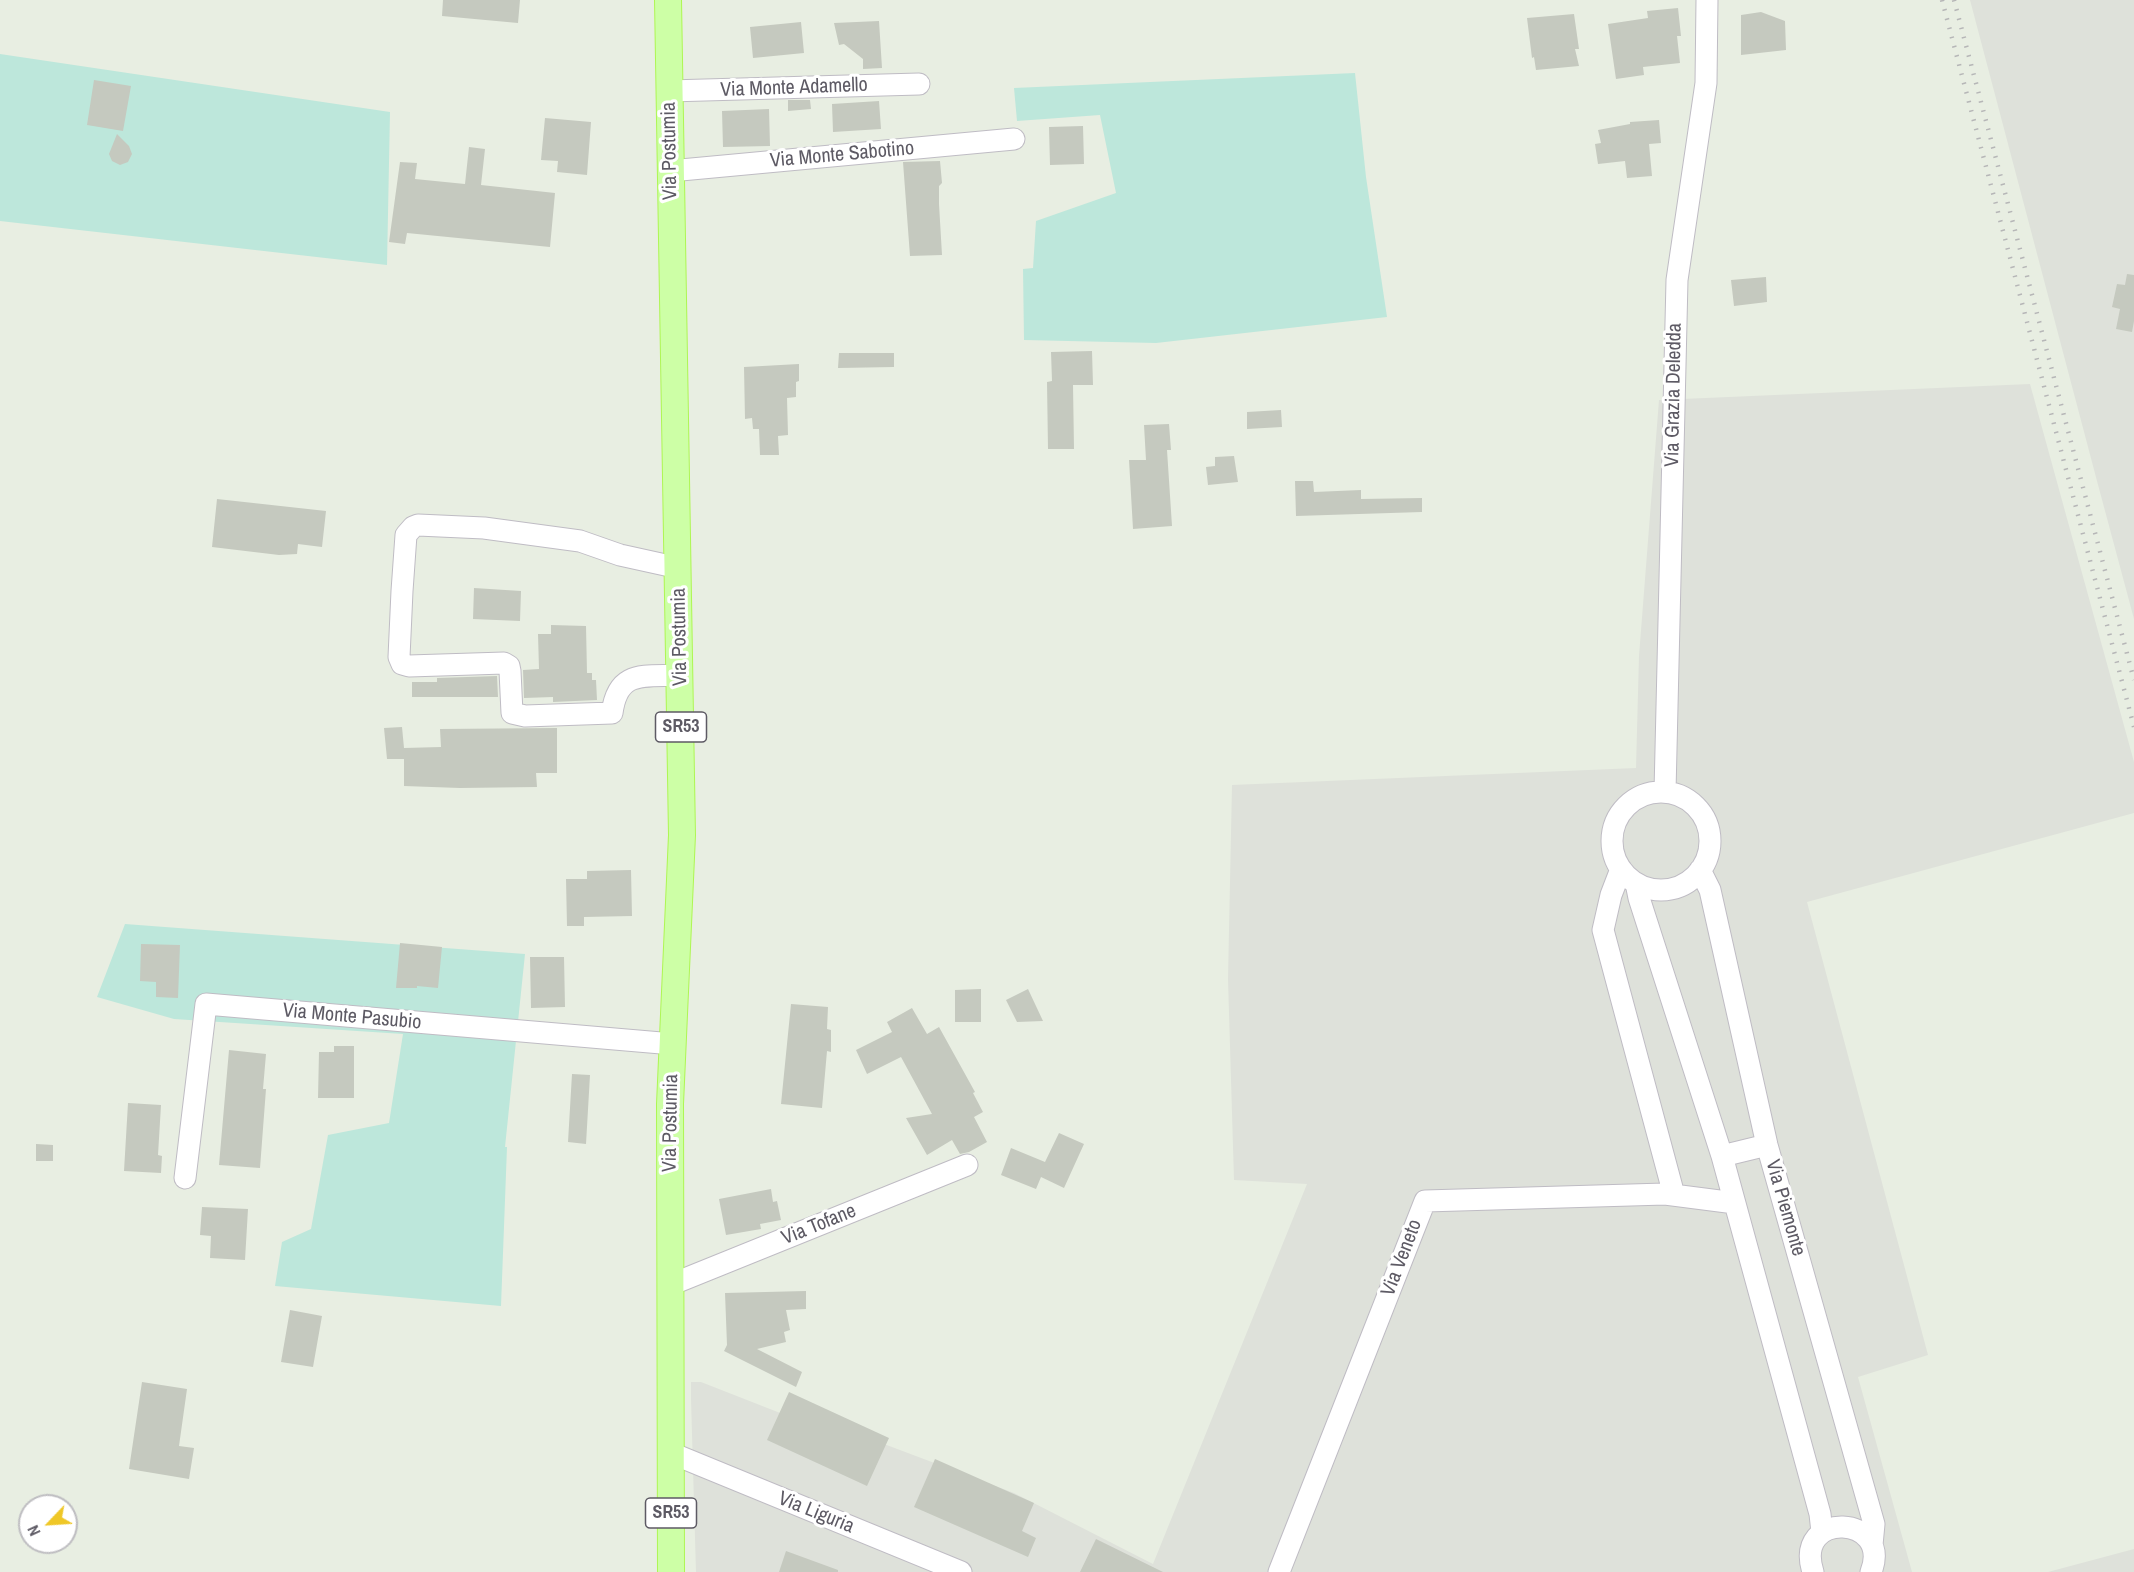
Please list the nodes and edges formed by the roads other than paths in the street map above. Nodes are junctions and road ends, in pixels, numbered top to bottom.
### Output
1 (668, 0) edge
2 (1707, 0) edge
3 (920, 84) dead end
4 (669, 91) junction
5 (1014, 139) dead end
6 (670, 171) junction
7 (679, 568) junction
8 (680, 675) junction
9 (1665, 792) junction
10 (1700, 870) junction
11 (1628, 876) junction
12 (673, 1044) junction
13 (1767, 1144) junction
14 (1722, 1156) junction
15 (968, 1165) dead end
16 (185, 1178) dead end
17 (1674, 1195) junction
18 (1735, 1203) junction
19 (670, 1285) junction
20 (671, 1453) junction
21 (1822, 1532) junction
22 (1872, 1545) junction
23 (671, 1572) edge
24 (961, 1572) edge
25 (1279, 1572) edge
26 (1813, 1572) edge
27 (1871, 1572) edge

1 - 4 main road, Via Postumia / SR53
2 - 9 street, Via Grazia Deledda
3 - 4 street, Via Monte Adamello
4 - 6 main road, Via Postumia / SR53
5 - 6 street, Via Monte Sabotino
6 - 7 main road, Via Postumia / SR53
7 - 8 main road, Via Postumia / SR53
7 - 8 street
8 - 12 main road, Via Postumia / SR53
9 - 10 street
9 - 11 street
10 - 11 street
10 - 13 street, Via Piemonte
11 - 14 street
11 - 17 street
12 - 16 street, Via Monte Pasubio
12 - 19 main road, Via Postumia / SR53
13 - 14 street
13 - 22 street, Via Piemonte
14 - 18 street
15 - 19 street, Via Tofane
17 - 18 street, Via Veneto
17 - 25 street, Via Veneto
18 - 21 street
19 - 20 main road, Via Postumia / SR53
20 - 23 main road, SR53
20 - 24 street, Via Liguria
21 - 22 street
21 - 26 street
22 - 27 street, Via Piemonte

